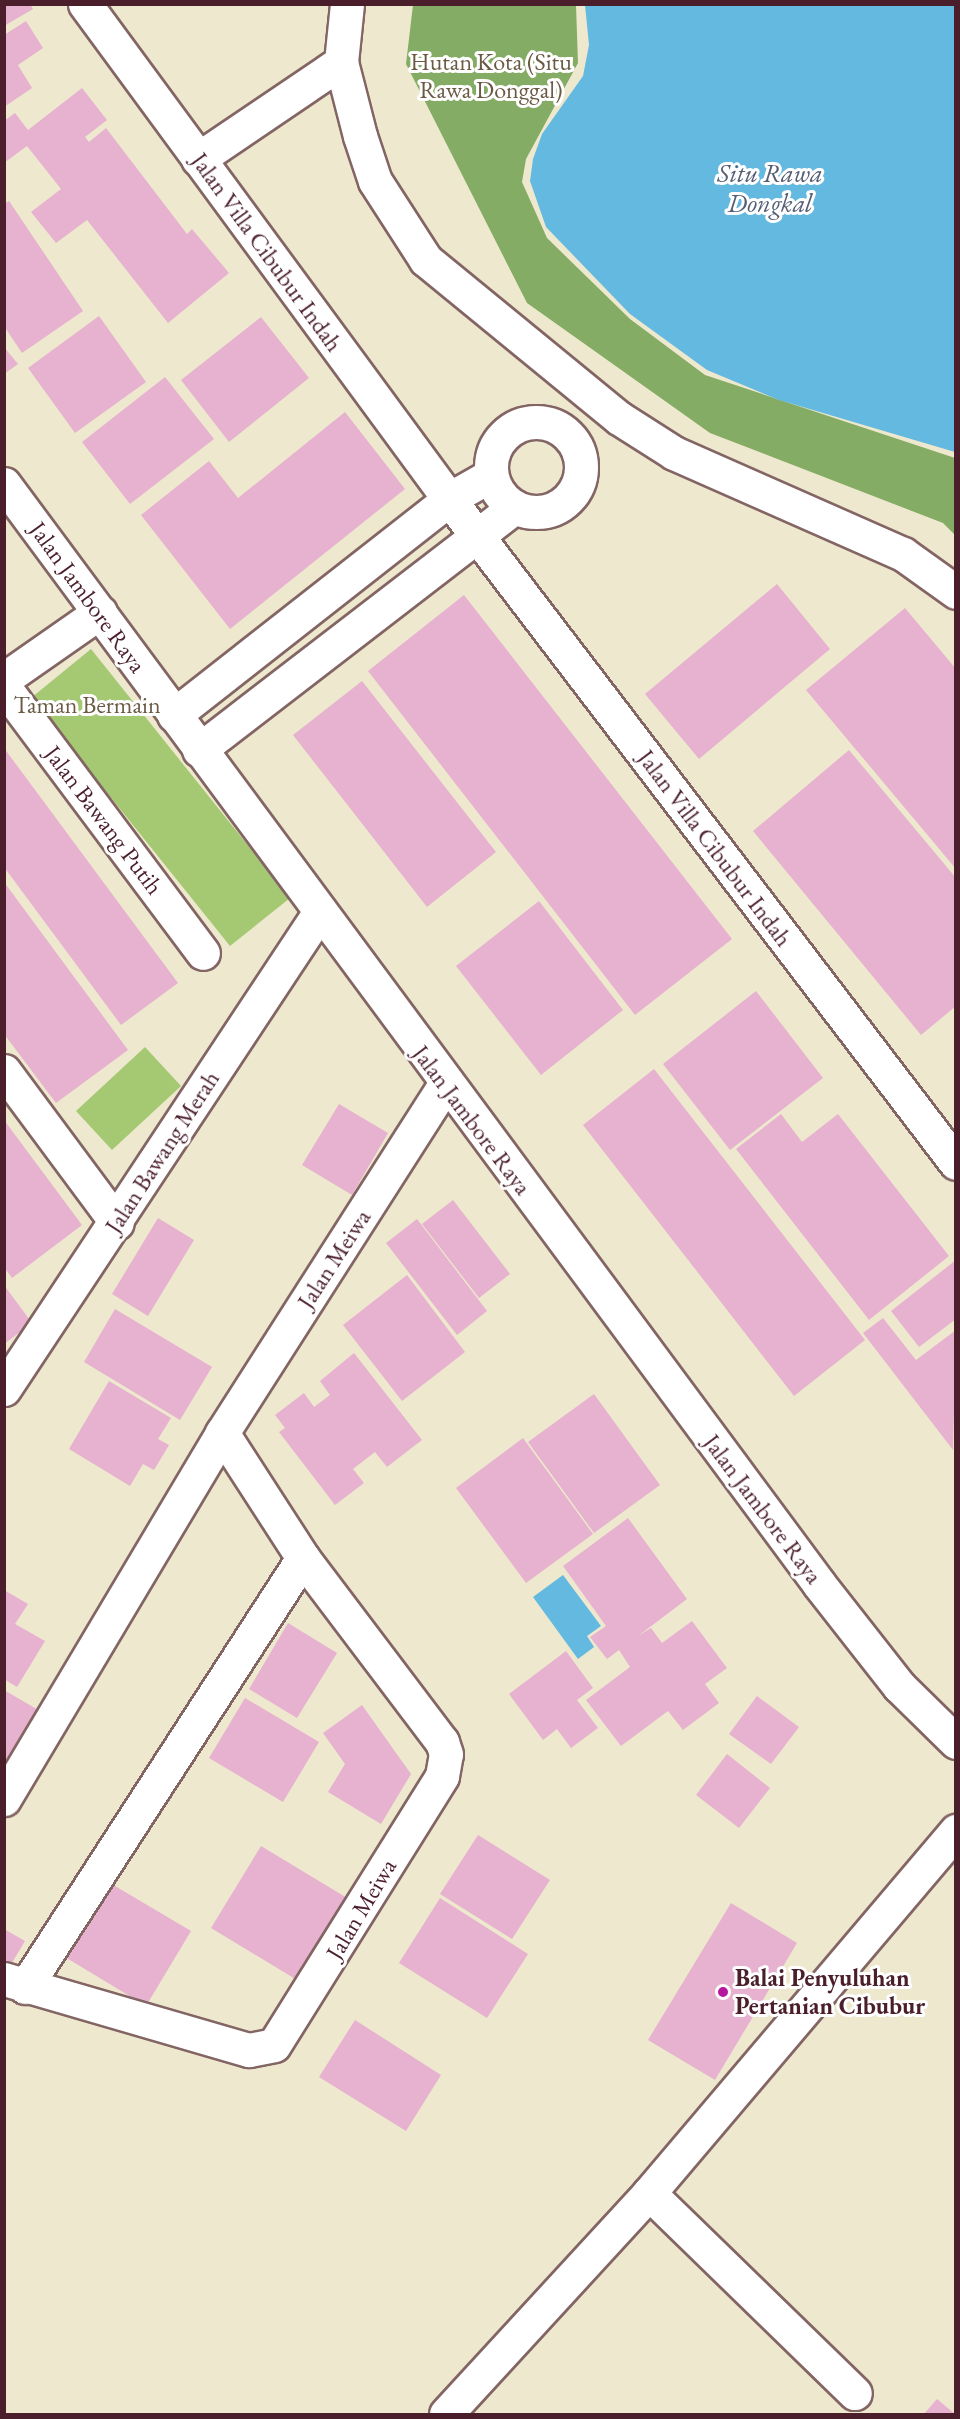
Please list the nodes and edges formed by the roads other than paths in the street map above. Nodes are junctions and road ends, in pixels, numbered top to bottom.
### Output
1 (85, 4) edge
2 (347, 4) edge
3 (341, 62) junction
4 (198, 159) junction
5 (573, 380) junction
6 (619, 418) junction
7 (533, 421) junction
8 (580, 452) junction
9 (491, 475) junction
10 (4, 484) edge
11 (449, 499) junction
12 (514, 507) junction
13 (475, 533) junction
14 (956, 592) edge
15 (100, 612) junction
16 (4, 680) edge
17 (4, 687) edge
18 (174, 714) junction
19 (199, 750) junction
20 (319, 913) junction
21 (203, 953) dead end
22 (4, 1071) edge
23 (445, 1084) junction
24 (956, 1163) edge
25 (117, 1223) junction
26 (4, 1389) edge
27 (222, 1433) junction
28 (303, 1558) junction
29 (956, 1742) edge
30 (4, 1800) edge
31 (956, 1831) edge
32 (15, 1983) edge
33 (649, 2193) junction
34 (855, 2393) dead end
35 (446, 2415) edge

1 - 4 street, Jalan Villa Cibubur Indah
2 - 3 street
3 - 4 street
3 - 5 street
4 - 11 street, Jalan Villa Cibubur Indah
5 - 6 street
5 - 7 street
6 - 8 street
6 - 14 street
7 - 8 street
7 - 9 street
8 - 12 street
9 - 11 street
9 - 12 street
10 - 15 street, Jalan Jambore Raya
11 - 13 street, Jalan Villa Cibubur Indah
11 - 18 street
12 - 13 street
13 - 19 street
13 - 24 street, Jalan Villa Cibubur Indah
15 - 16 street
15 - 18 street, Jalan Jambore Raya
17 - 21 street, Jalan Bawang Putih
18 - 19 street, Jalan Jambore Raya
19 - 20 street, Jalan Jambore Raya
20 - 23 street, Jalan Jambore Raya
20 - 25 street, Jalan Bawang Merah
22 - 25 street
23 - 27 street, Jalan Meiwa
23 - 29 street, Jalan Jambore Raya
25 - 26 street, Jalan Bawang Merah
27 - 28 street, Jalan Meiwa
27 - 30 street, Jalan Meiwa
28 - 32 street, Jalan Meiwa
28 - 32 street, Jalan Meiwa
31 - 33 street
33 - 34 street
33 - 35 street

